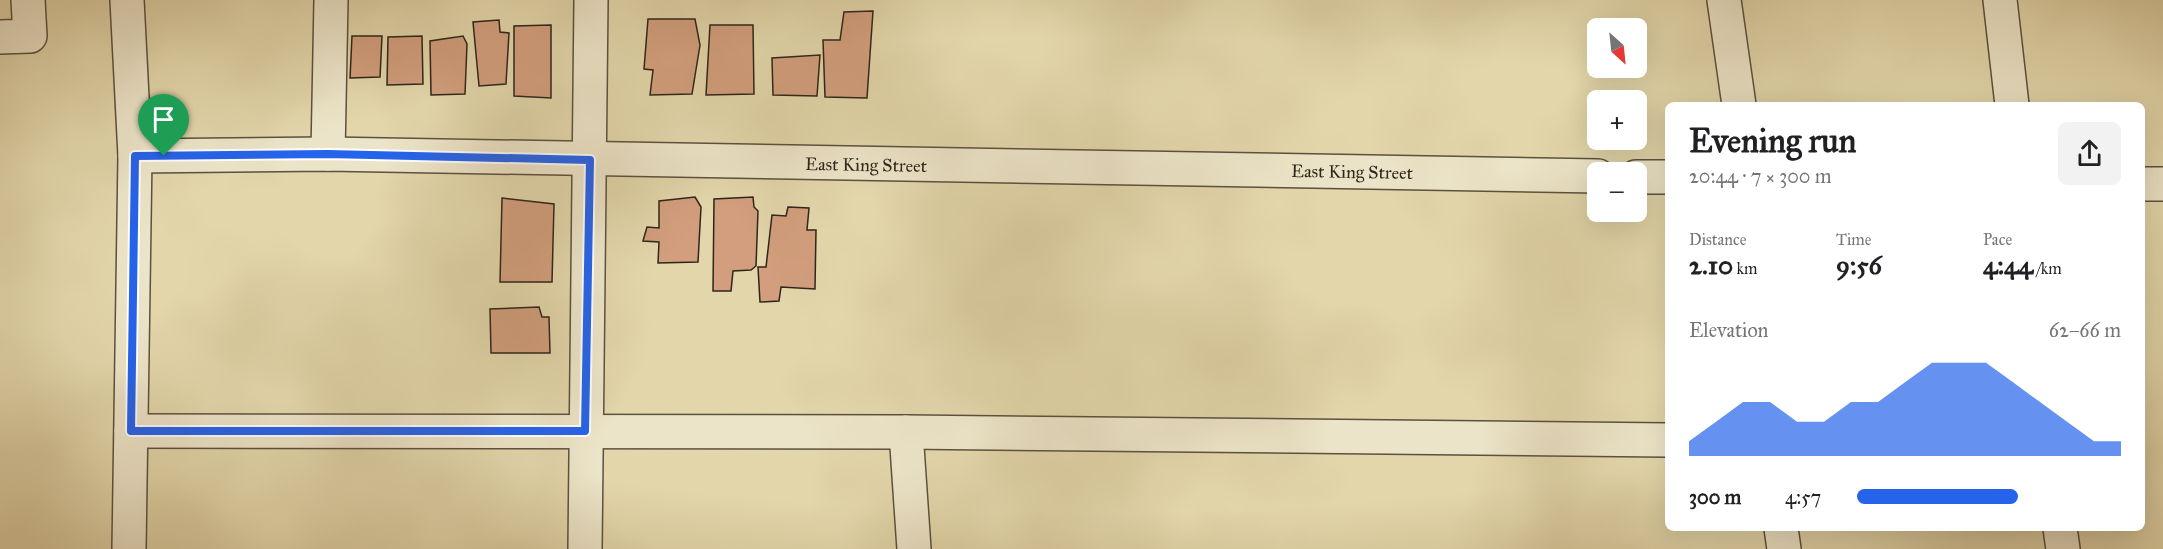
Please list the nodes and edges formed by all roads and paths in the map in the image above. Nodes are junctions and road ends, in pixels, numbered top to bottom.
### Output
1 (28, 0) edge
2 (127, 0) edge
3 (331, 0) edge
4 (591, 0) edge
5 (1724, 0) edge
6 (2000, 0) edge
7 (0, 38) edge
8 (1738, 102) edge
9 (2012, 102) edge
10 (328, 154) junction
11 (135, 156) junction
12 (590, 160) junction
13 (1587, 176) edge
14 (1647, 177) edge
15 (1665, 177) edge
16 (2145, 184) edge
17 (2163, 184) edge
18 (131, 431) junction
19 (585, 431) junction
20 (906, 432) junction
21 (1665, 440) edge
22 (1781, 531) edge
23 (2060, 531) edge
24 (129, 549) edge
25 (585, 549) edge
26 (914, 549) edge
27 (1784, 549) edge
28 (2063, 549) edge

1 - 7 street
2 - 11 street
3 - 10 street
4 - 12 street
5 - 8 street
6 - 9 street
10 - 11 street, East King Street
10 - 12 street, East King Street
11 - 18 street
12 - 13 street, East King Street
12 - 19 street
14 - 15 street
16 - 17 street
18 - 19 street
18 - 24 street
19 - 20 street
19 - 25 street
20 - 21 street
20 - 26 street
22 - 27 street
23 - 28 street

